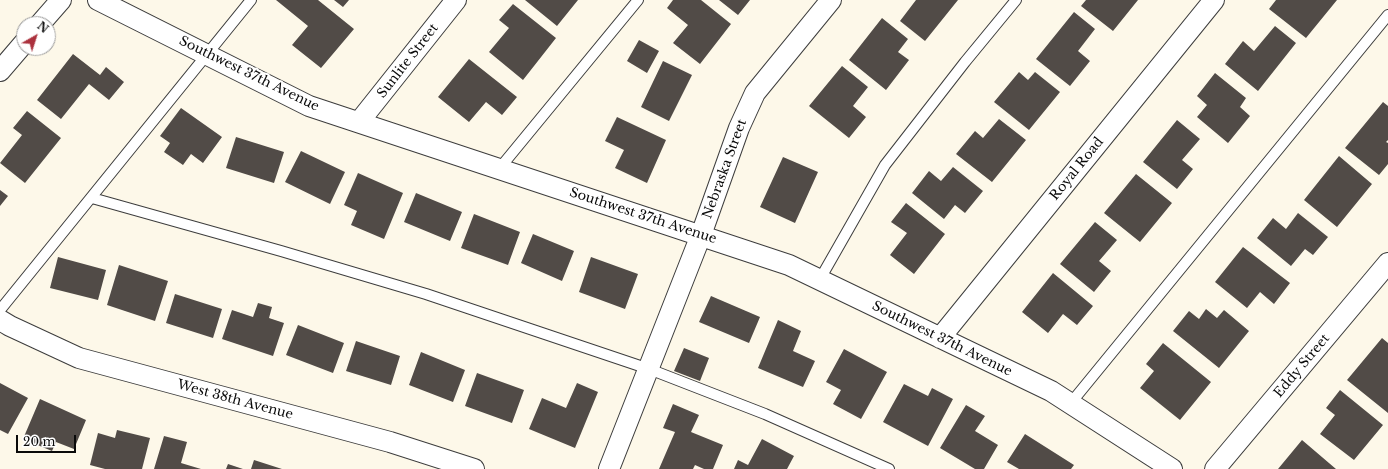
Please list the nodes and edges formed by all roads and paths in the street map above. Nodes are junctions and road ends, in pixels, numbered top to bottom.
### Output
1 (61, 0) edge
2 (98, 0) edge
3 (251, 0) edge
4 (456, 0) edge
5 (638, 0) edge
6 (831, 0) edge
7 (1016, 0) edge
8 (1214, 0) edge
9 (1388, 15) edge
10 (47, 16) edge
11 (16, 52) edge
12 (207, 55) junction
13 (0, 71) edge
14 (359, 122) junction
15 (499, 169) junction
16 (92, 198) junction
17 (701, 235) junction
18 (1388, 263) edge
19 (820, 279) junction
20 (0, 310) edge
21 (0, 320) edge
22 (940, 338) junction
23 (648, 368) junction
24 (1070, 404) junction
25 (474, 469) edge
26 (609, 469) edge
27 (889, 469) edge
28 (1172, 469) edge
29 (1215, 469) edge

1 - 10 street
2 - 12 street, Southwest 37th Avenue
3 - 12 lane
4 - 14 street, Sunlite Street
5 - 15 lane
6 - 17 street, Nebraska Street
7 - 19 lane
8 - 22 street, Royal Road
9 - 24 lane
11 - 13 street
12 - 14 street, Southwest 37th Avenue
12 - 16 lane
14 - 15 street, Southwest 37th Avenue
15 - 17 street, Southwest 37th Avenue
16 - 20 lane
16 - 23 lane
17 - 19 street, Southwest 37th Avenue
17 - 23 street, Nebraska Street
18 - 29 street, Eddy Street
19 - 22 street, Southwest 37th Avenue
21 - 25 street, West 38th Avenue
22 - 24 street, Southwest 37th Avenue
23 - 26 street, Nebraska Street
23 - 27 lane
24 - 28 street, Southwest 37th Avenue

